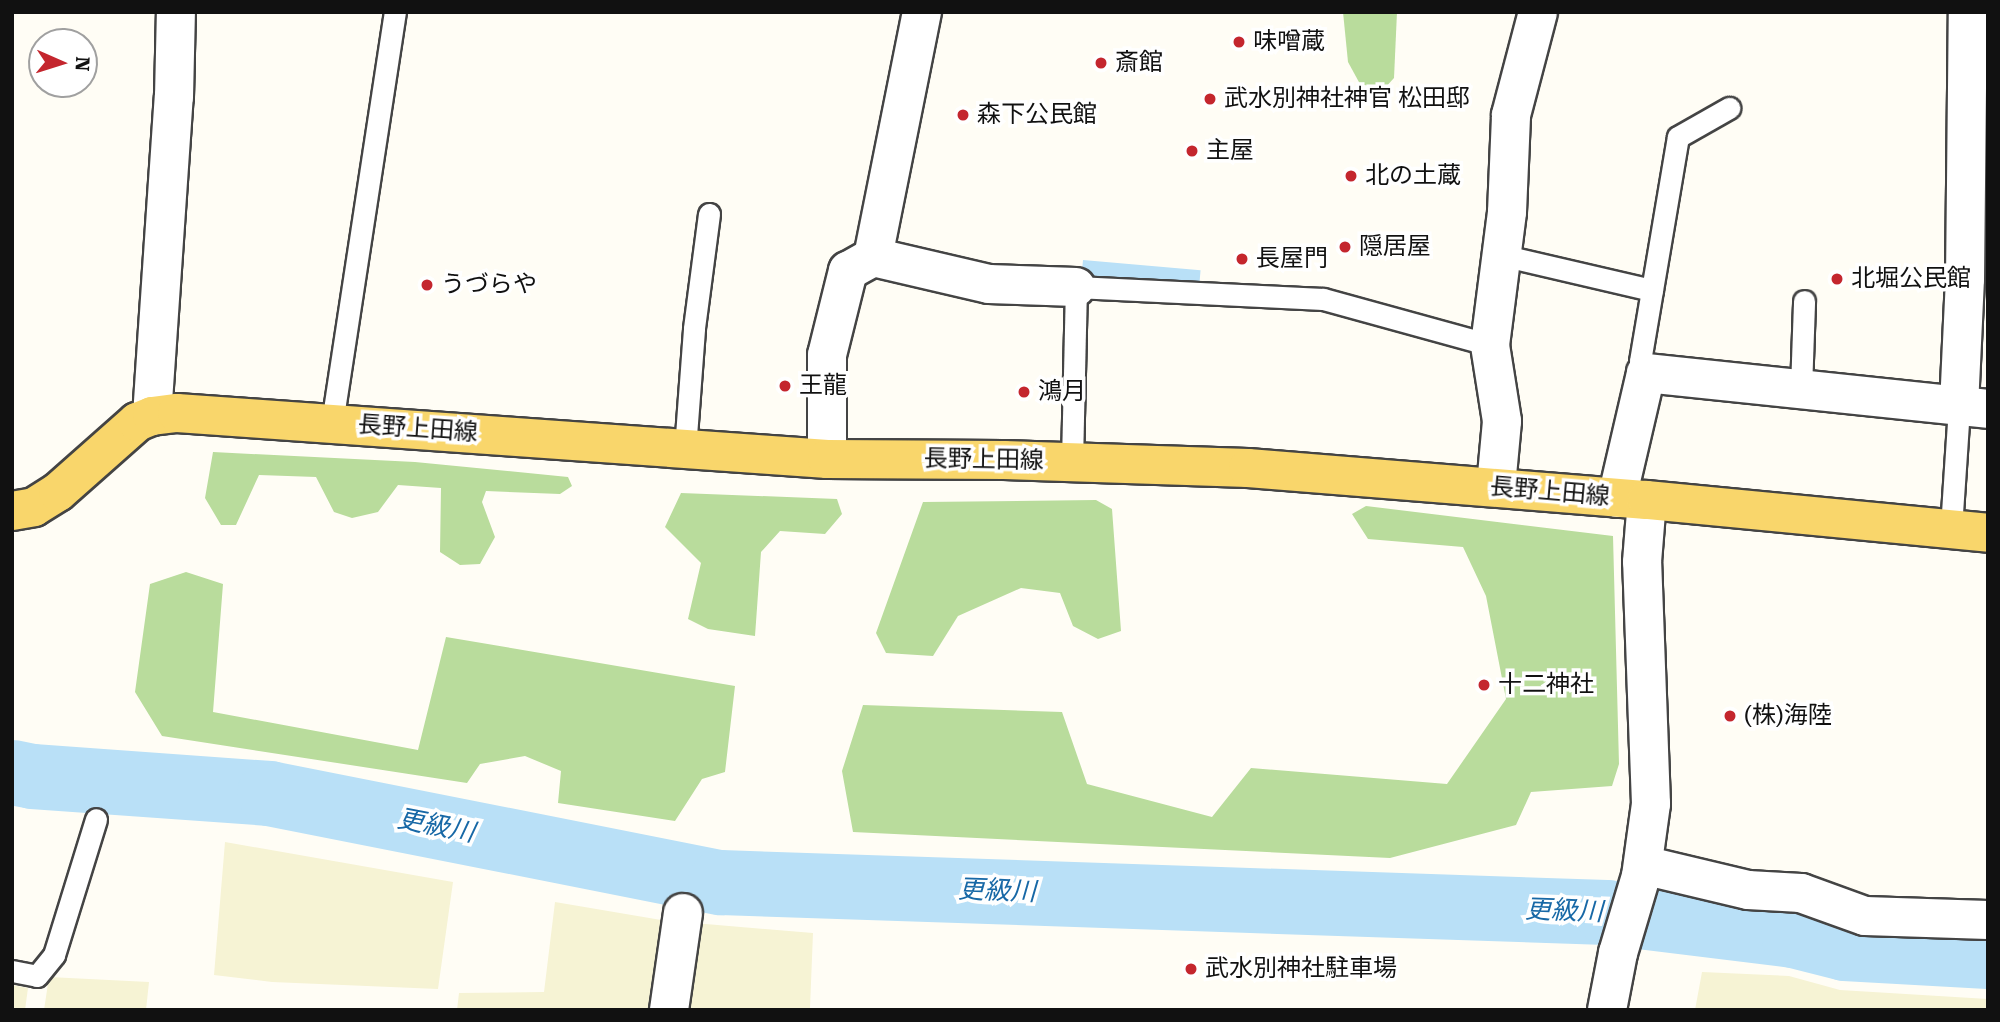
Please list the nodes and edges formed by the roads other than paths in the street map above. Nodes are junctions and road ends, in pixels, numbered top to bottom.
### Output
1 (176, 12) edge
2 (396, 12) edge
3 (922, 12) edge
4 (1538, 12) edge
5 (1968, 12) edge
6 (1730, 108) dead end
7 (1977, 111) edge
8 (709, 214) dead end
9 (1501, 255) junction
10 (873, 257) junction
11 (1076, 287) junction
12 (1653, 290) junction
13 (1804, 300) dead end
14 (1490, 345) junction
15 (1646, 373) junction
16 (1801, 389) junction
17 (1974, 407) edge
18 (152, 416) junction
19 (332, 423) junction
20 (685, 449) junction
21 (827, 460) junction
22 (1072, 462) junction
23 (1496, 486) junction
24 (1632, 499) junction
25 (12, 511) edge
26 (1951, 528) junction
27 (1988, 533) edge
28 (96, 819) dead end
29 (1642, 871) junction
30 (683, 913) dead end
31 (1988, 920) edge
32 (12, 971) edge
33 (669, 1010) edge
34 (1607, 1010) edge

1 - 18 street
2 - 19 lane
3 - 10 street
4 - 9 street
5 - 7 street
6 - 12 lane
7 - 17 street
8 - 20 lane
9 - 12 lane
9 - 14 street
10 - 11 street
10 - 21 street
11 - 14 lane
11 - 22 lane
12 - 15 lane
13 - 16 lane
14 - 23 street
15 - 16 street
15 - 24 street
16 - 17 street
17 - 26 lane
18 - 19 main road, 長野上田線
18 - 25 main road, 長野上田線
19 - 20 main road, 長野上田線
20 - 21 main road, 長野上田線
21 - 22 main road, 長野上田線
22 - 23 main road, 長野上田線
23 - 24 main road, 長野上田線
24 - 26 main road, 長野上田線
24 - 29 street
26 - 27 main road, 長野上田線
28 - 32 lane
29 - 31 street
29 - 34 street
30 - 33 street

